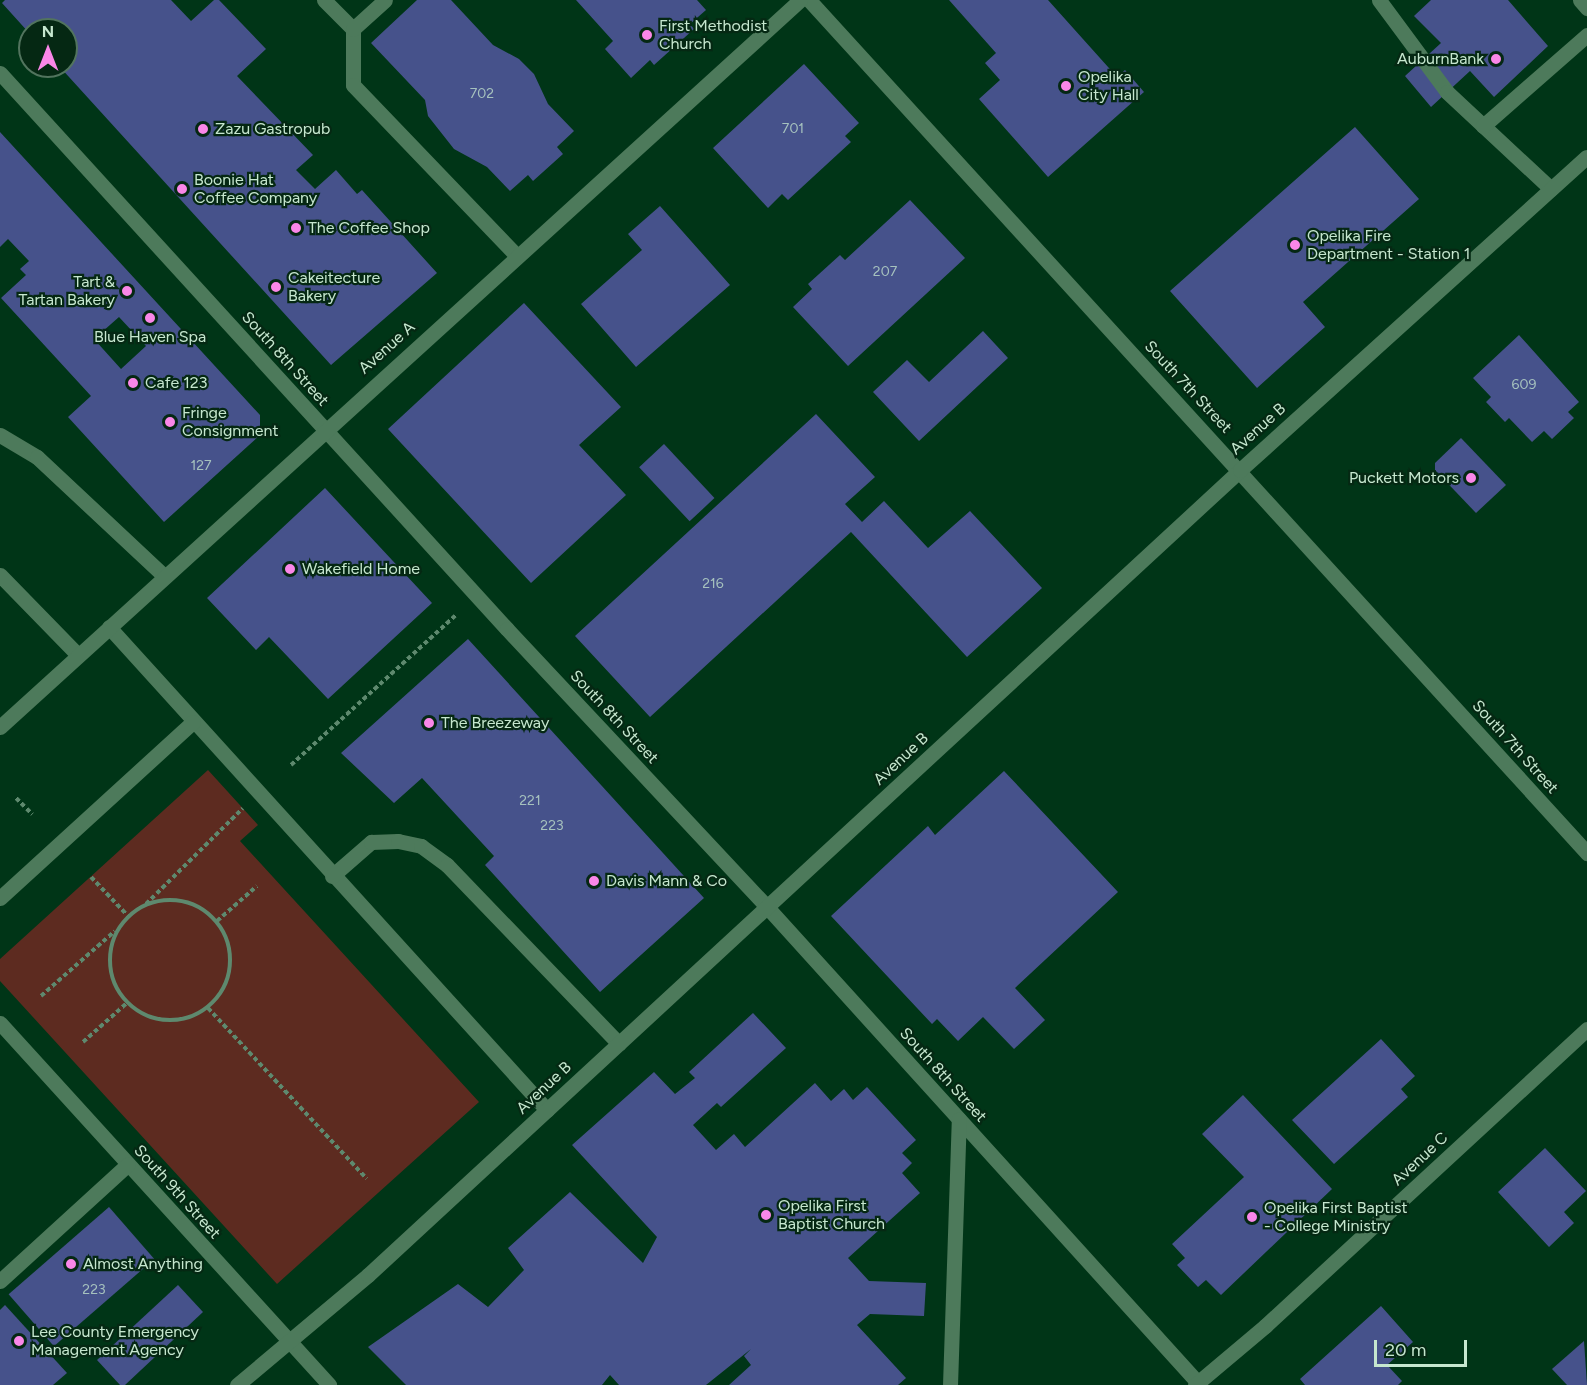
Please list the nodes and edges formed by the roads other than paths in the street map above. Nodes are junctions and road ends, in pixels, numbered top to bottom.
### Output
1 (324, 0) edge
2 (385, 0) edge
3 (800, 0) edge
4 (809, 0) edge
5 (1379, 0) edge
6 (1580, 0) edge
7 (1587, 8) edge
8 (353, 29) junction
9 (1587, 35) edge
10 (0, 74) edge
11 (1483, 126) junction
12 (1587, 157) edge
13 (1551, 189) junction
14 (517, 256) junction
15 (324, 429) junction
16 (0, 435) edge
17 (1240, 470) junction
18 (0, 575) edge
19 (164, 576) junction
20 (109, 627) junction
21 (78, 655) junction
22 (193, 722) junction
23 (0, 727) edge
24 (1587, 853) edge
25 (332, 876) junction
26 (0, 898) edge
27 (767, 907) junction
28 (0, 1023) edge
29 (1587, 1029) edge
30 (619, 1044) junction
31 (547, 1110) junction
32 (959, 1119) junction
33 (128, 1164) junction
34 (0, 1281) edge
35 (289, 1342) junction
36 (1198, 1384) edge
37 (237, 1385) edge
38 (329, 1385) edge
39 (950, 1385) edge

1 - 8 street
2 - 8 street
3 - 14 street, Avenue A
4 - 17 street, South 7th Street
5 - 11 street
6 - 7 street
8 - 14 street
9 - 11 street
10 - 15 street, South 8th Street
11 - 13 street
12 - 13 street, Avenue B
13 - 17 street, Avenue B
14 - 15 street, Avenue A
15 - 19 street, Avenue A
15 - 27 street, South 8th Street
16 - 19 street
17 - 24 street, South 7th Street
17 - 27 street, Avenue B
18 - 21 street
19 - 20 street, Avenue A
20 - 21 street, Avenue A
20 - 22 street
21 - 23 street, Avenue A
22 - 25 street
22 - 26 street
25 - 30 street
25 - 31 street
27 - 30 street, Avenue B
27 - 32 street, South 8th Street
28 - 33 street, South 9th Street
29 - 36 street, Avenue C
30 - 31 street, Avenue B
31 - 35 street, Avenue B
32 - 36 street, South 8th Street
32 - 39 street
33 - 34 street
33 - 35 street, South 9th Street
35 - 37 street, Avenue B
35 - 38 street, South 9th Street

